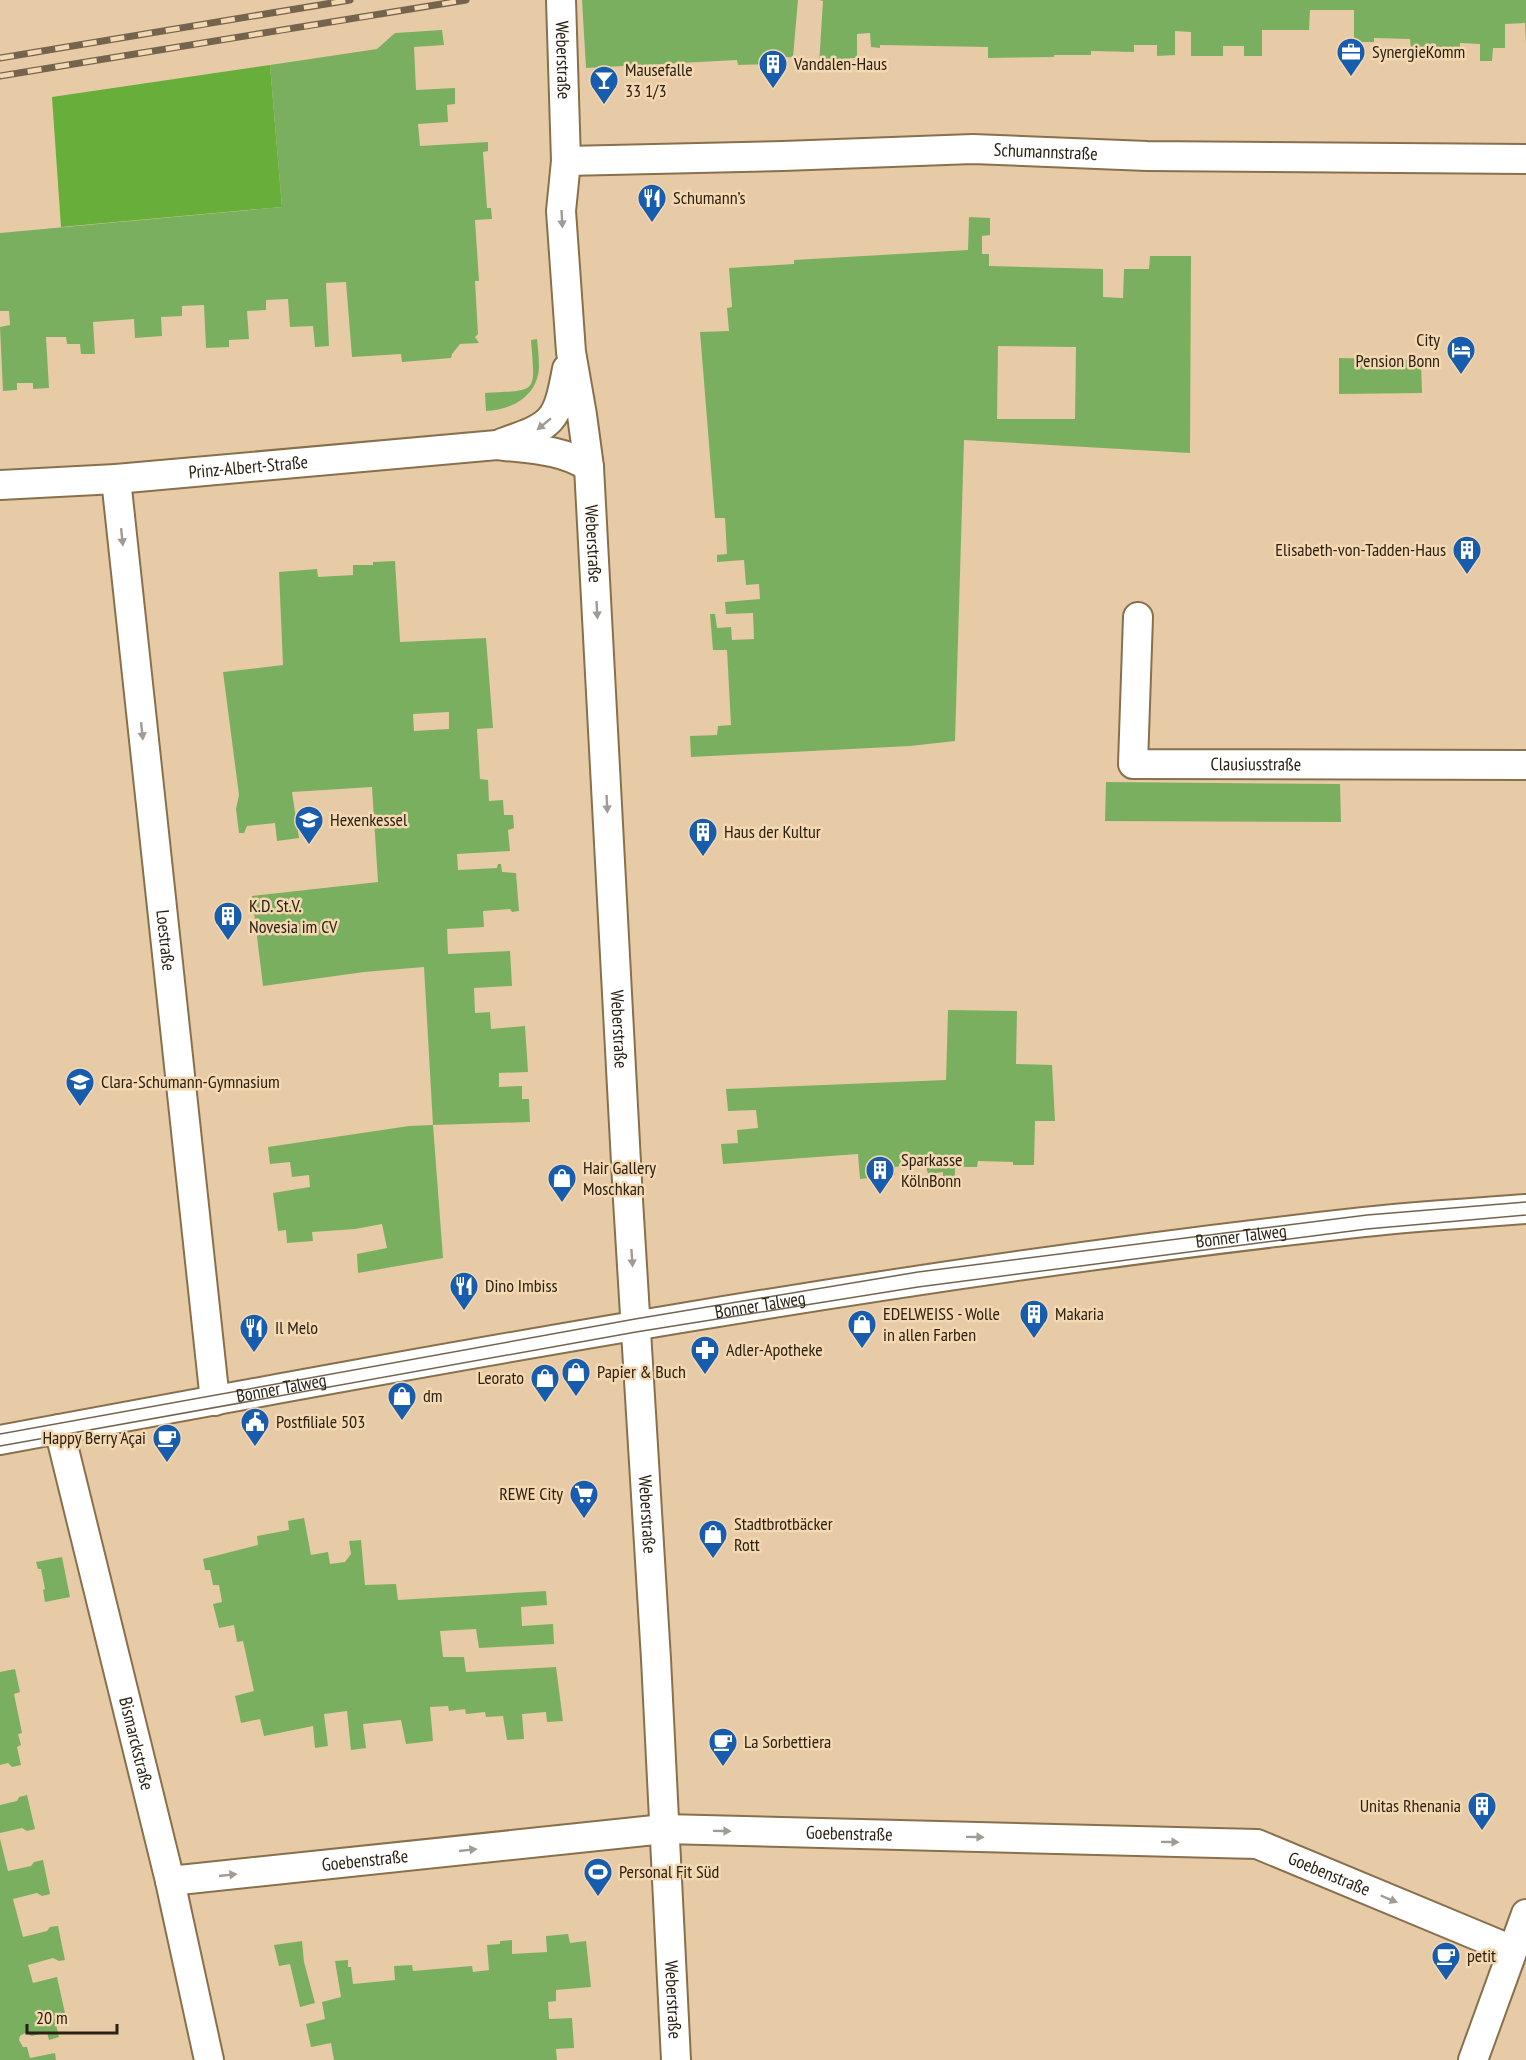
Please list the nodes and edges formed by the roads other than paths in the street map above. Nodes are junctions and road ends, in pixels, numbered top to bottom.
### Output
1 (561, 0) edge
2 (1526, 159) edge
3 (566, 161) junction
4 (571, 352) junction
5 (497, 445) junction
6 (589, 467) junction
7 (116, 479) junction
8 (0, 485) edge
9 (1138, 617) dead end
10 (1526, 765) edge
11 (1526, 1209) edge
12 (636, 1325) junction
13 (215, 1401) junction
14 (59, 1429) junction
15 (0, 1440) edge
16 (664, 1829) junction
17 (170, 1881) junction
18 (1526, 1914) edge
19 (1512, 1950) junction
20 (209, 2060) edge
21 (676, 2060) edge
22 (1473, 2060) edge

1 - 3 street, Weberstraße
2 - 3 street, Schumannstraße
3 -> 4 street, Weberstraße
4 -> 5 street, Prinz-Albert-Straße
4 - 6 street, Weberstraße
5 - 6 street, Prinz-Albert-Straße
5 - 7 street, Prinz-Albert-Straße
6 -> 12 street, Weberstraße
7 - 8 street, Prinz-Albert-Straße
7 -> 13 street, Loestraße
9 - 10 street, Clausiusstraße
11 - 12 street, Bonner Talweg
12 - 13 street, Bonner Talweg
12 - 16 street, Weberstraße
13 - 14 street, Bonner Talweg
14 - 15 street, Bonner Talweg
14 - 17 street, Bismarckstraße
17 -> 16 street, Goebenstraße
16 -> 19 street, Goebenstraße
16 - 21 street, Weberstraße
17 - 20 street, Bismarckstraße
18 - 19 street
19 - 22 street

